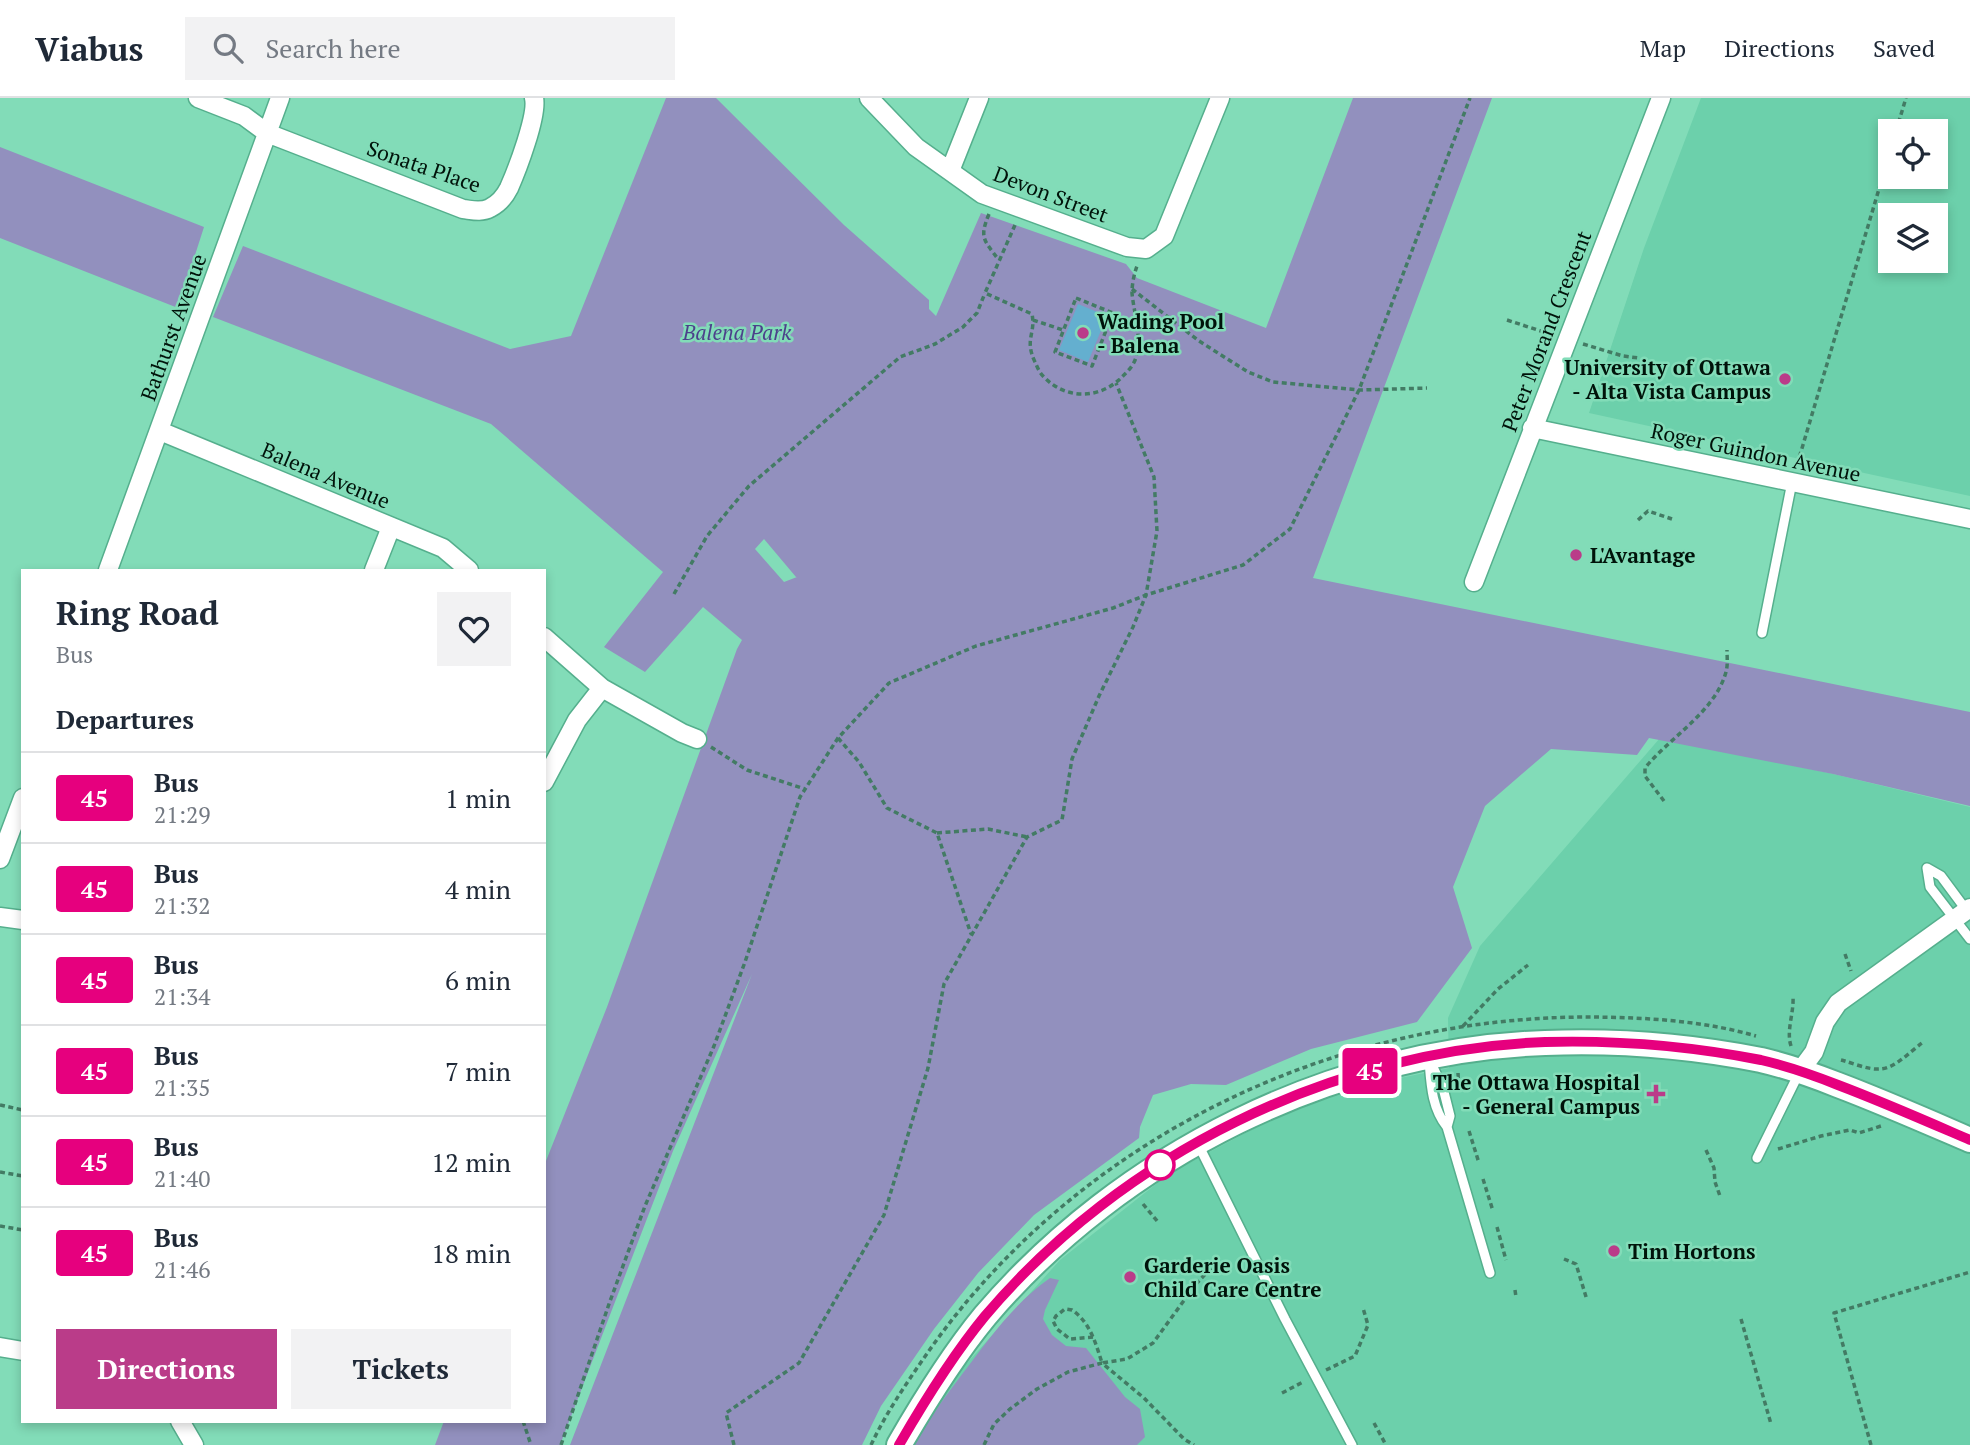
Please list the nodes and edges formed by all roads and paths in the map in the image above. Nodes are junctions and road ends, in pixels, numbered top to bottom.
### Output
1 (198, 98) edge
2 (280, 98) edge
3 (534, 98) edge
4 (869, 98) edge
5 (979, 98) edge
6 (1220, 98) edge
7 (1470, 98) edge
8 (1661, 98) edge
9 (1906, 98) edge
10 (1900, 119) edge
11 (267, 133) junction
12 (950, 171) junction
13 (1879, 189) edge
14 (995, 199) junction
15 (1022, 209) junction
16 (1146, 249) junction
17 (998, 259) junction
18 (1132, 289) junction
19 (985, 293) junction
20 (1033, 320) junction
21 (1507, 320) dead end
22 (1063, 330) junction
23 (1567, 340) junction
24 (1639, 358) dead end
25 (1116, 383) junction
26 (1427, 388) dead end
27 (1359, 390) junction
28 (1532, 428) junction
29 (160, 431) junction
30 (1792, 482) junction
31 (1672, 519) dead end
32 (1970, 519) edge
33 (1638, 520) dead end
34 (391, 527) junction
35 (108, 569) edge
36 (374, 569) edge
37 (468, 569) edge
38 (1474, 582) dead end
39 (674, 594) dead end
40 (1146, 595) junction
41 (1762, 633) dead end
42 (546, 639) edge
43 (1727, 650) dead end
44 (602, 688) junction
45 (838, 738) junction
46 (698, 739) joint
47 (546, 778) edge
48 (804, 789) junction
49 (1664, 801) dead end
50 (21, 803) edge
51 (937, 833) junction
52 (1027, 837) junction
53 (0, 859) edge
54 (1965, 913) edge
55 (0, 917) edge
56 (21, 920) edge
57 (971, 934) junction
58 (1970, 939) edge
59 (1845, 954) dead end
60 (1528, 965) dead end
61 (1853, 976) dead end
62 (1793, 997) dead end
63 (1462, 1027) junction
64 (1763, 1038) dead end
65 (1922, 1042) dead end
66 (1784, 1044) dead end
67 (1428, 1057) junction
68 (1841, 1060) dead end
69 (1458, 1071) dead end
70 (1800, 1071) junction
71 (1460, 1097) dead end
72 (0, 1105) edge
73 (21, 1110) edge
74 (1883, 1126) dead end
75 (1469, 1131) dead end
76 (1970, 1140) edge
77 (1197, 1143) junction
78 (1779, 1149) dead end
79 (1706, 1150) dead end
80 (1757, 1158) dead end
81 (1479, 1163) dead end
82 (0, 1172) edge
83 (21, 1176) edge
84 (1483, 1179) dead end
85 (1720, 1196) dead end
86 (1139, 1199) dead end
87 (1493, 1211) dead end
88 (1158, 1222) dead end
89 (0, 1226) edge
90 (1497, 1227) dead end
91 (21, 1230) edge
92 (1564, 1259) dead end
93 (1506, 1260) dead end
94 (1212, 1267) dead end
95 (1970, 1272) edge
96 (1490, 1273) dead end
97 (1514, 1290) dead end
98 (1516, 1297) dead end
99 (1587, 1300) dead end
100 (1363, 1308) dead end
101 (1741, 1319) dead end
102 (1093, 1337) junction
103 (0, 1347) edge
104 (21, 1351) edge
105 (1102, 1363) junction
106 (1325, 1371) dead end
107 (1304, 1381) dead end
108 (1282, 1393) dead end
109 (181, 1423) edge
110 (524, 1423) edge
111 (1374, 1423) dead end
112 (1771, 1424) dead end
113 (194, 1445) edge
114 (531, 1445) edge
115 (561, 1445) edge
116 (734, 1445) edge
117 (871, 1445) edge
118 (899, 1445) edge
119 (984, 1445) edge
120 (1194, 1445) edge
121 (1352, 1445) edge
122 (1386, 1445) edge
123 (1871, 1445) edge

1 - 11 street
2 - 11 street, Bathurst Avenue
3 - 11 street, Sonata Place
4 - 12 street, Devon Street
5 - 12 street
6 - 16 street
7 - 27 path
8 - 23 street, Peter Morand Crescent
9 - 10 path
11 - 29 street, Bathurst Avenue
12 - 14 street, Devon Street
13 - 30 path
14 - 15 street, Devon Street
14 - 17 path
15 - 16 street, Devon Street
15 - 17 path
16 - 18 path
17 - 19 path
18 - 25 path
18 - 27 path
19 - 20 path
19 - 39 path
20 - 22 path
20 - 25 path
21 - 23 path
22 - 22 path
23 - 24 path
23 - 28 street, Peter Morand Crescent
25 - 40 path
26 - 27 path
27 - 40 path
28 - 30 street, Roger Guindon Avenue
28 - 38 street, Peter Morand Crescent
29 - 34 street, Balena Avenue
29 - 35 street, Bathurst Avenue
30 - 32 street, Roger Guindon Avenue
30 - 41 lane
31 - 33 path
34 - 36 street
34 - 37 street, Balena Avenue
40 - 45 path
40 - 52 path
42 - 44 street
43 - 49 path
44 - 46 street
44 - 47 street
45 - 48 path
45 - 51 path
46 - 48 path
48 - 115 path
50 - 53 street
51 - 52 path
51 - 57 path
52 - 57 path
54 - 54 lane
54 - 58 lane
54 - 70 street
55 - 56 street
57 - 116 path
59 - 61 path
60 - 63 path
62 - 66 path
63 - 64 path
63 - 117 path
65 - 68 path
67 - 70 street
67 - 77 street
67 - 96 lane
69 - 71 path
70 - 76 street
70 - 80 lane
72 - 73 path
74 - 78 path
75 - 81 path
77 - 118 street
77 - 121 lane
79 - 85 path
82 - 83 path
84 - 87 path
86 - 88 path
89 - 91 path
90 - 93 path
92 - 99 path
94 - 105 path
95 - 123 path
97 - 98 path
100 - 106 path
101 - 112 path
102 - 102 path
102 - 105 path
103 - 104 street
105 - 119 path
105 - 120 path
107 - 108 path
109 - 113 street
110 - 114 path
111 - 122 path

